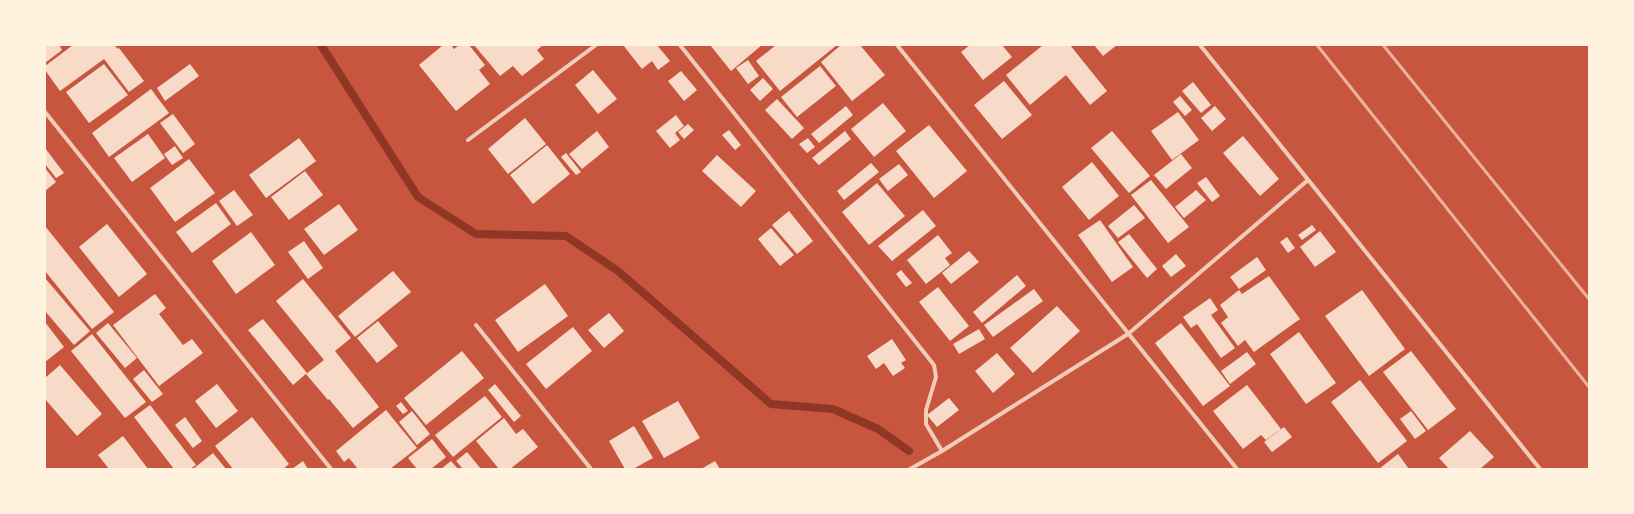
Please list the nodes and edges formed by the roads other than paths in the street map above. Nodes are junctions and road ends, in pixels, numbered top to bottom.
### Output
1 (596, 45) edge
2 (680, 45) edge
3 (898, 45) edge
4 (1200, 45) edge
5 (45, 112) edge
6 (468, 140) dead end
7 (1308, 180) junction
8 (476, 325) dead end
9 (1128, 334) junction
10 (942, 451) junction
11 (331, 469) edge
12 (591, 469) edge
13 (910, 469) edge
14 (1237, 469) edge
15 (1540, 469) edge

1 - 6 street
2 - 10 street
3 - 9 street
4 - 7 street
5 - 11 street
7 - 9 street
7 - 15 street
8 - 12 street
9 - 10 street
9 - 14 street
10 - 13 street

